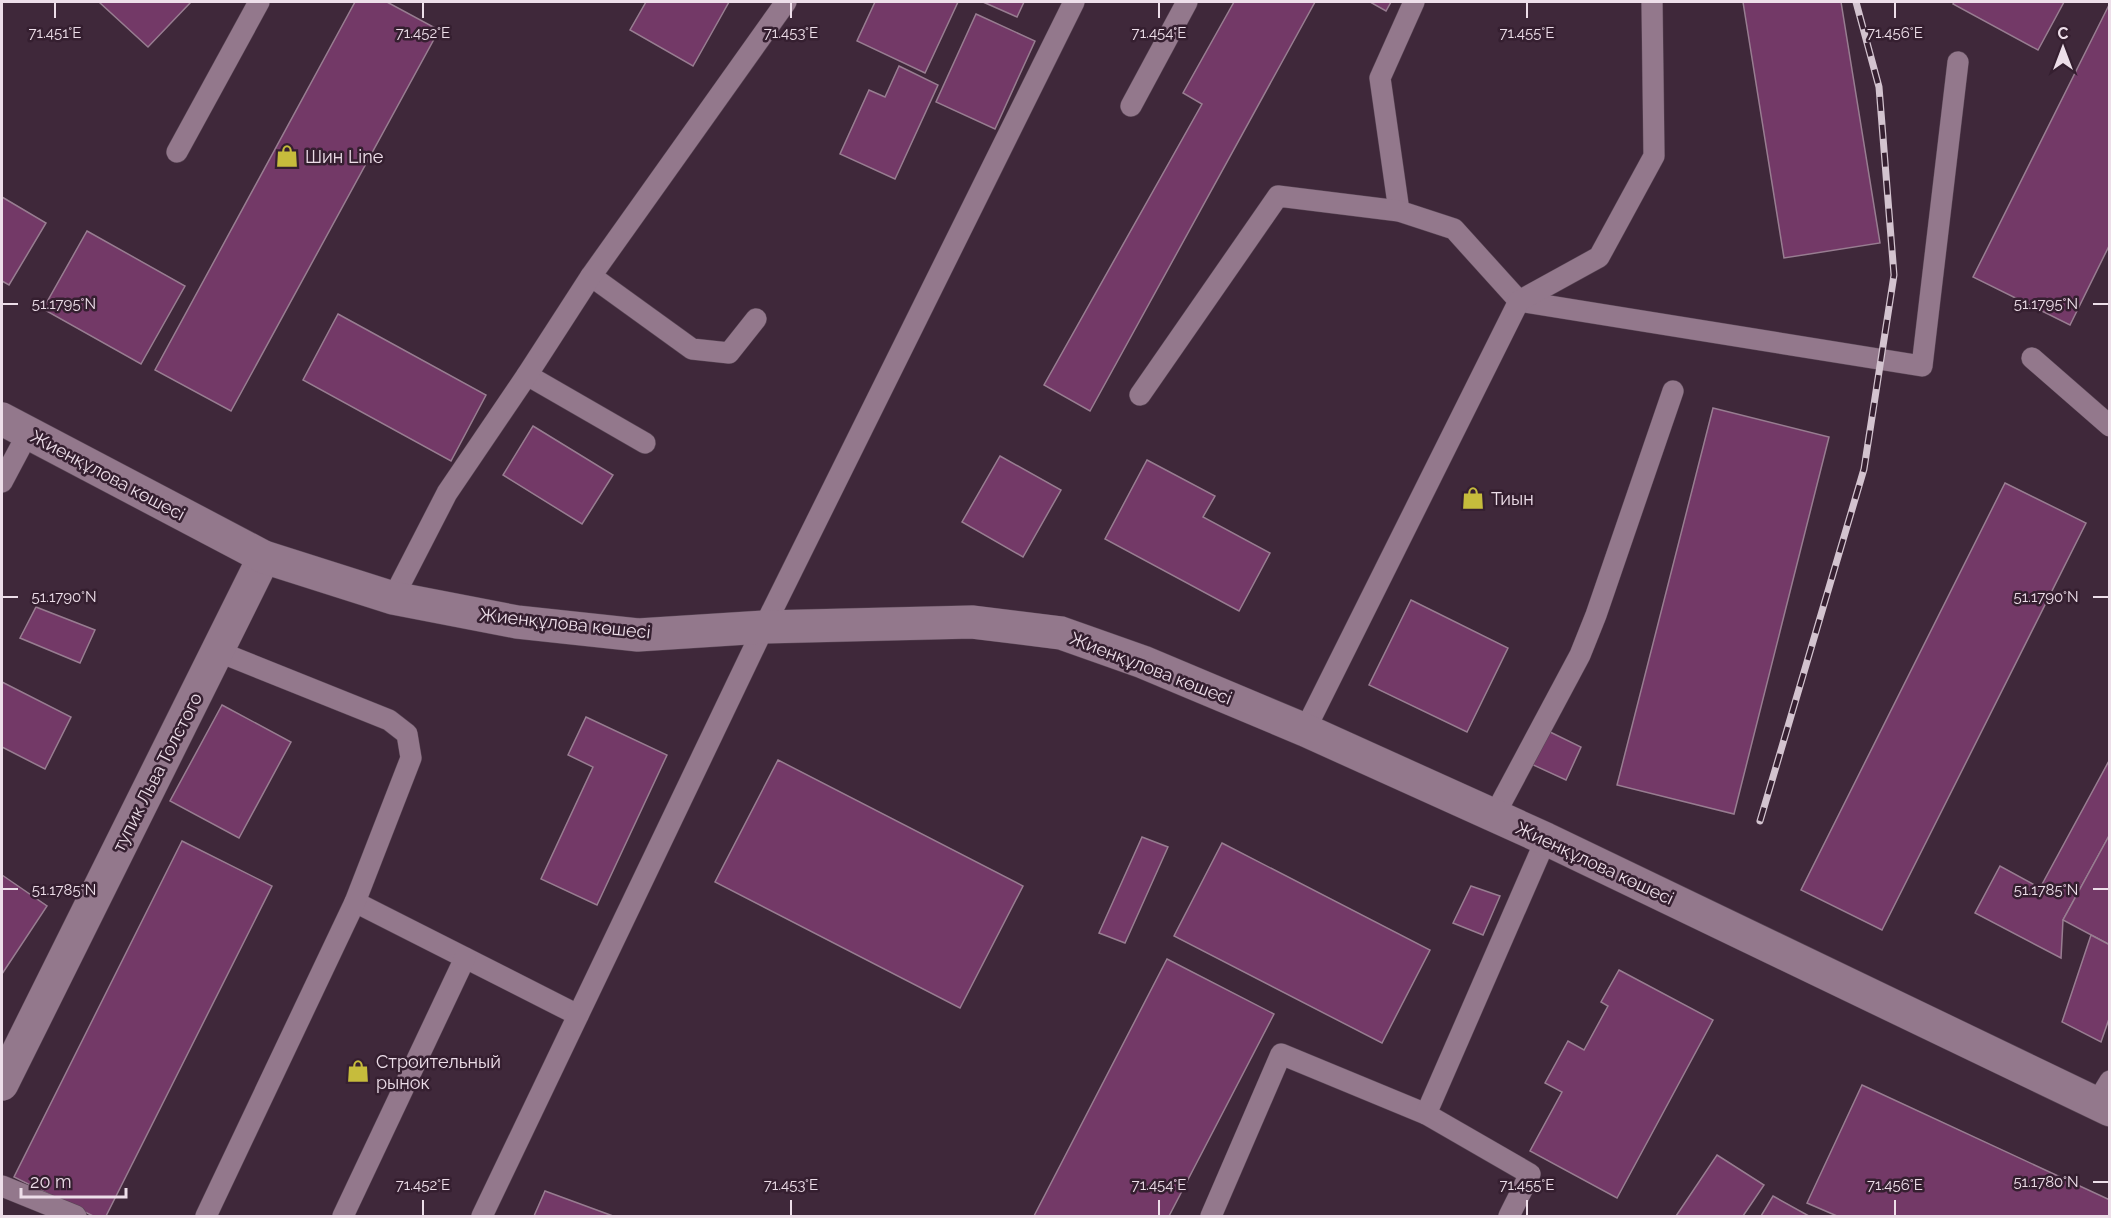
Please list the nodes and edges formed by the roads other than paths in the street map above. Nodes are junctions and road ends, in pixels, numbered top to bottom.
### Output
1 (259, 2) edge
2 (786, 2) edge
3 (1074, 2) edge
4 (1187, 2) edge
5 (1414, 2) edge
6 (1652, 2) edge
7 (1958, 62) dead end
8 (1131, 106) dead end
9 (177, 152) dead end
10 (1399, 211) junction
11 (591, 276) junction
12 (1519, 300) junction
13 (756, 319) dead end
14 (2032, 358) dead end
15 (527, 375) junction
16 (1672, 391) dead end
17 (1140, 395) dead end
18 (15, 426) edge
19 (2109, 426) edge
20 (645, 443) dead end
21 (2, 482) edge
22 (264, 557) junction
23 (393, 598) junction
24 (764, 627) junction
25 (218, 651) junction
26 (1305, 730) junction
27 (1494, 816) junction
28 (1546, 839) junction
29 (355, 902) junction
30 (465, 958) junction
31 (578, 1015) junction
32 (2, 1084) edge
33 (2105, 1098) edge
34 (1426, 1114) junction
35 (2, 1186) edge
36 (76, 1216) edge
37 (206, 1216) edge
38 (344, 1216) edge
39 (482, 1216) edge
40 (1211, 1216) edge
41 (1509, 1216) edge

1 - 9 lane
2 - 11 lane
3 - 24 lane
4 - 8 lane
5 - 10 lane
6 - 12 lane
7 - 12 lane
10 - 12 lane
10 - 17 lane
11 - 13 lane
11 - 15 lane
12 - 26 lane
14 - 19 lane
15 - 20 lane
15 - 23 lane
16 - 27 lane
18 - 21 lane
18 - 22 street, Жиенқұлова көшесі
22 - 23 street, Жиенқұлова көшесі
22 - 25 street, тупик Льва Толстого
23 - 24 street, Жиенқұлова көшесі
24 - 26 street, Жиенқұлова көшесі
24 - 31 lane
25 - 29 lane
25 - 32 street, тупик Льва Толстого
26 - 27 street, Жиенқұлова көшесі
27 - 28 street, Жиенқұлова көшесі
28 - 33 street, Жиенқұлова көшесі
28 - 34 lane
29 - 30 lane
29 - 37 lane
30 - 31 lane
30 - 38 lane
31 - 39 lane
34 - 40 lane
34 - 41 lane
35 - 36 lane

